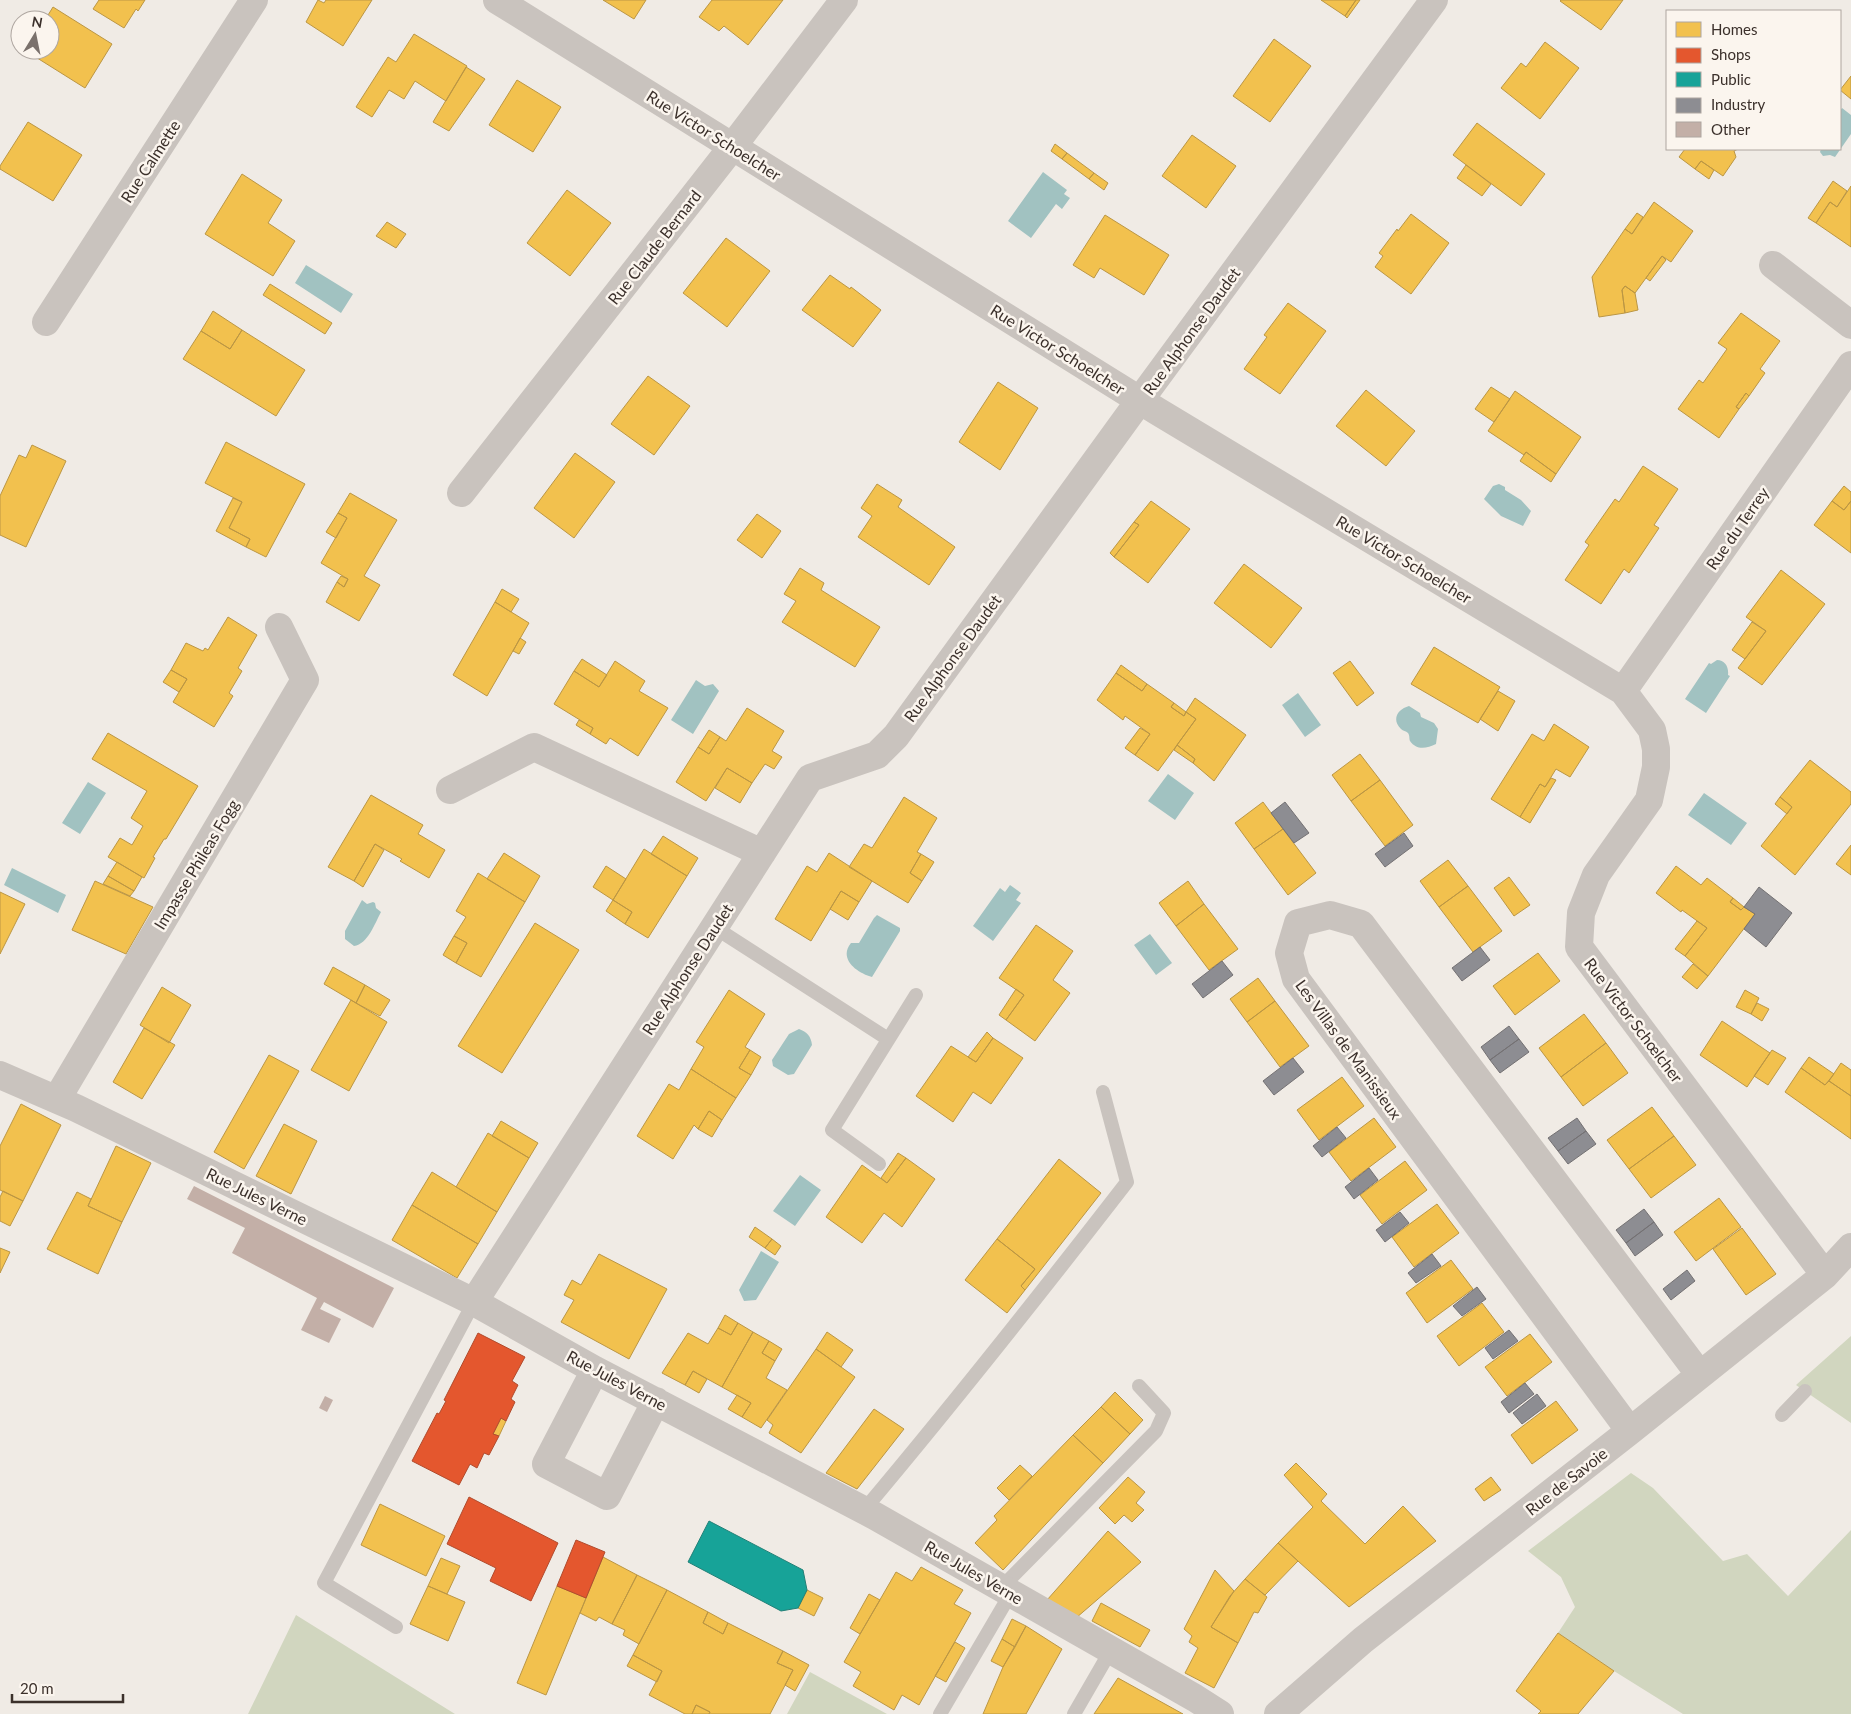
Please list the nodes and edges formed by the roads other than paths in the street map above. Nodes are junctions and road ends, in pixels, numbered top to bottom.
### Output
1 (254, 0) edge
2 (497, 0) edge
3 (844, 0) edge
4 (1434, 0) edge
5 (733, 146) junction
6 (1773, 265) dead end
7 (46, 322) dead end
8 (1851, 325) edge
9 (1851, 365) edge
10 (1140, 400) junction
11 (461, 493) dead end
12 (279, 627) dead end
13 (1623, 691) junction
14 (450, 790) dead end
15 (762, 853) junction
16 (714, 927) junction
17 (916, 995) dead end
18 (888, 1040) junction
19 (0, 1074) edge
20 (1103, 1092) dead end
21 (57, 1099) junction
22 (879, 1164) dead end
23 (1851, 1247) edge
24 (1825, 1275) junction
25 (474, 1302) junction
26 (596, 1370) junction
27 (1700, 1375) junction
28 (1139, 1386) dead end
29 (1805, 1391) dead end
30 (656, 1401) junction
31 (1782, 1415) dead end
32 (1630, 1431) junction
33 (864, 1510) junction
34 (1006, 1590) junction
35 (396, 1628) dead end
36 (1111, 1650) junction
37 (940, 1714) edge
38 (1074, 1714) edge
39 (1220, 1714) edge
40 (1278, 1714) edge

1 - 7 street, Rue Calmette
2 - 5 street, Rue Victor Schoelcher
3 - 5 street, Rue Claude Bernard
4 - 10 street, Rue Alphonse Daudet
5 - 10 street, Rue Victor Schoelcher
5 - 11 street, Rue Claude Bernard
6 - 8 street
9 - 13 street, Rue du Terrey
10 - 13 street, Rue Victor Schoelcher
10 - 15 street, Rue Alphonse Daudet
12 - 21 street, Impasse Phileas Fogg
13 - 24 street, Rue Victor Schœlcher
14 - 15 street
15 - 16 street, Rue Alphonse Daudet
16 - 18 lane
16 - 25 street, Rue Alphonse Daudet
17 - 18 lane
18 - 22 lane
19 - 21 street, Rue Jules Verne
20 - 33 lane
21 - 25 street, Rue Jules Verne
23 - 24 street, Rue de Savoie
24 - 27 street, Rue de Savoie
25 - 26 street, Rue Jules Verne
25 - 35 lane
26 - 30 street, Rue Jules Verne
26 - 30 street
27 - 32 street, Rue de Savoie
27 - 32 street, Les Villas de Manissieux
28 - 34 lane
29 - 31 lane
30 - 33 street, Rue Jules Verne
32 - 40 street, Rue de Savoie
33 - 34 street, Rue Jules Verne
34 - 36 street, Rue Jules Verne
34 - 37 lane
36 - 38 lane
36 - 39 street, Rue Jules Verne

